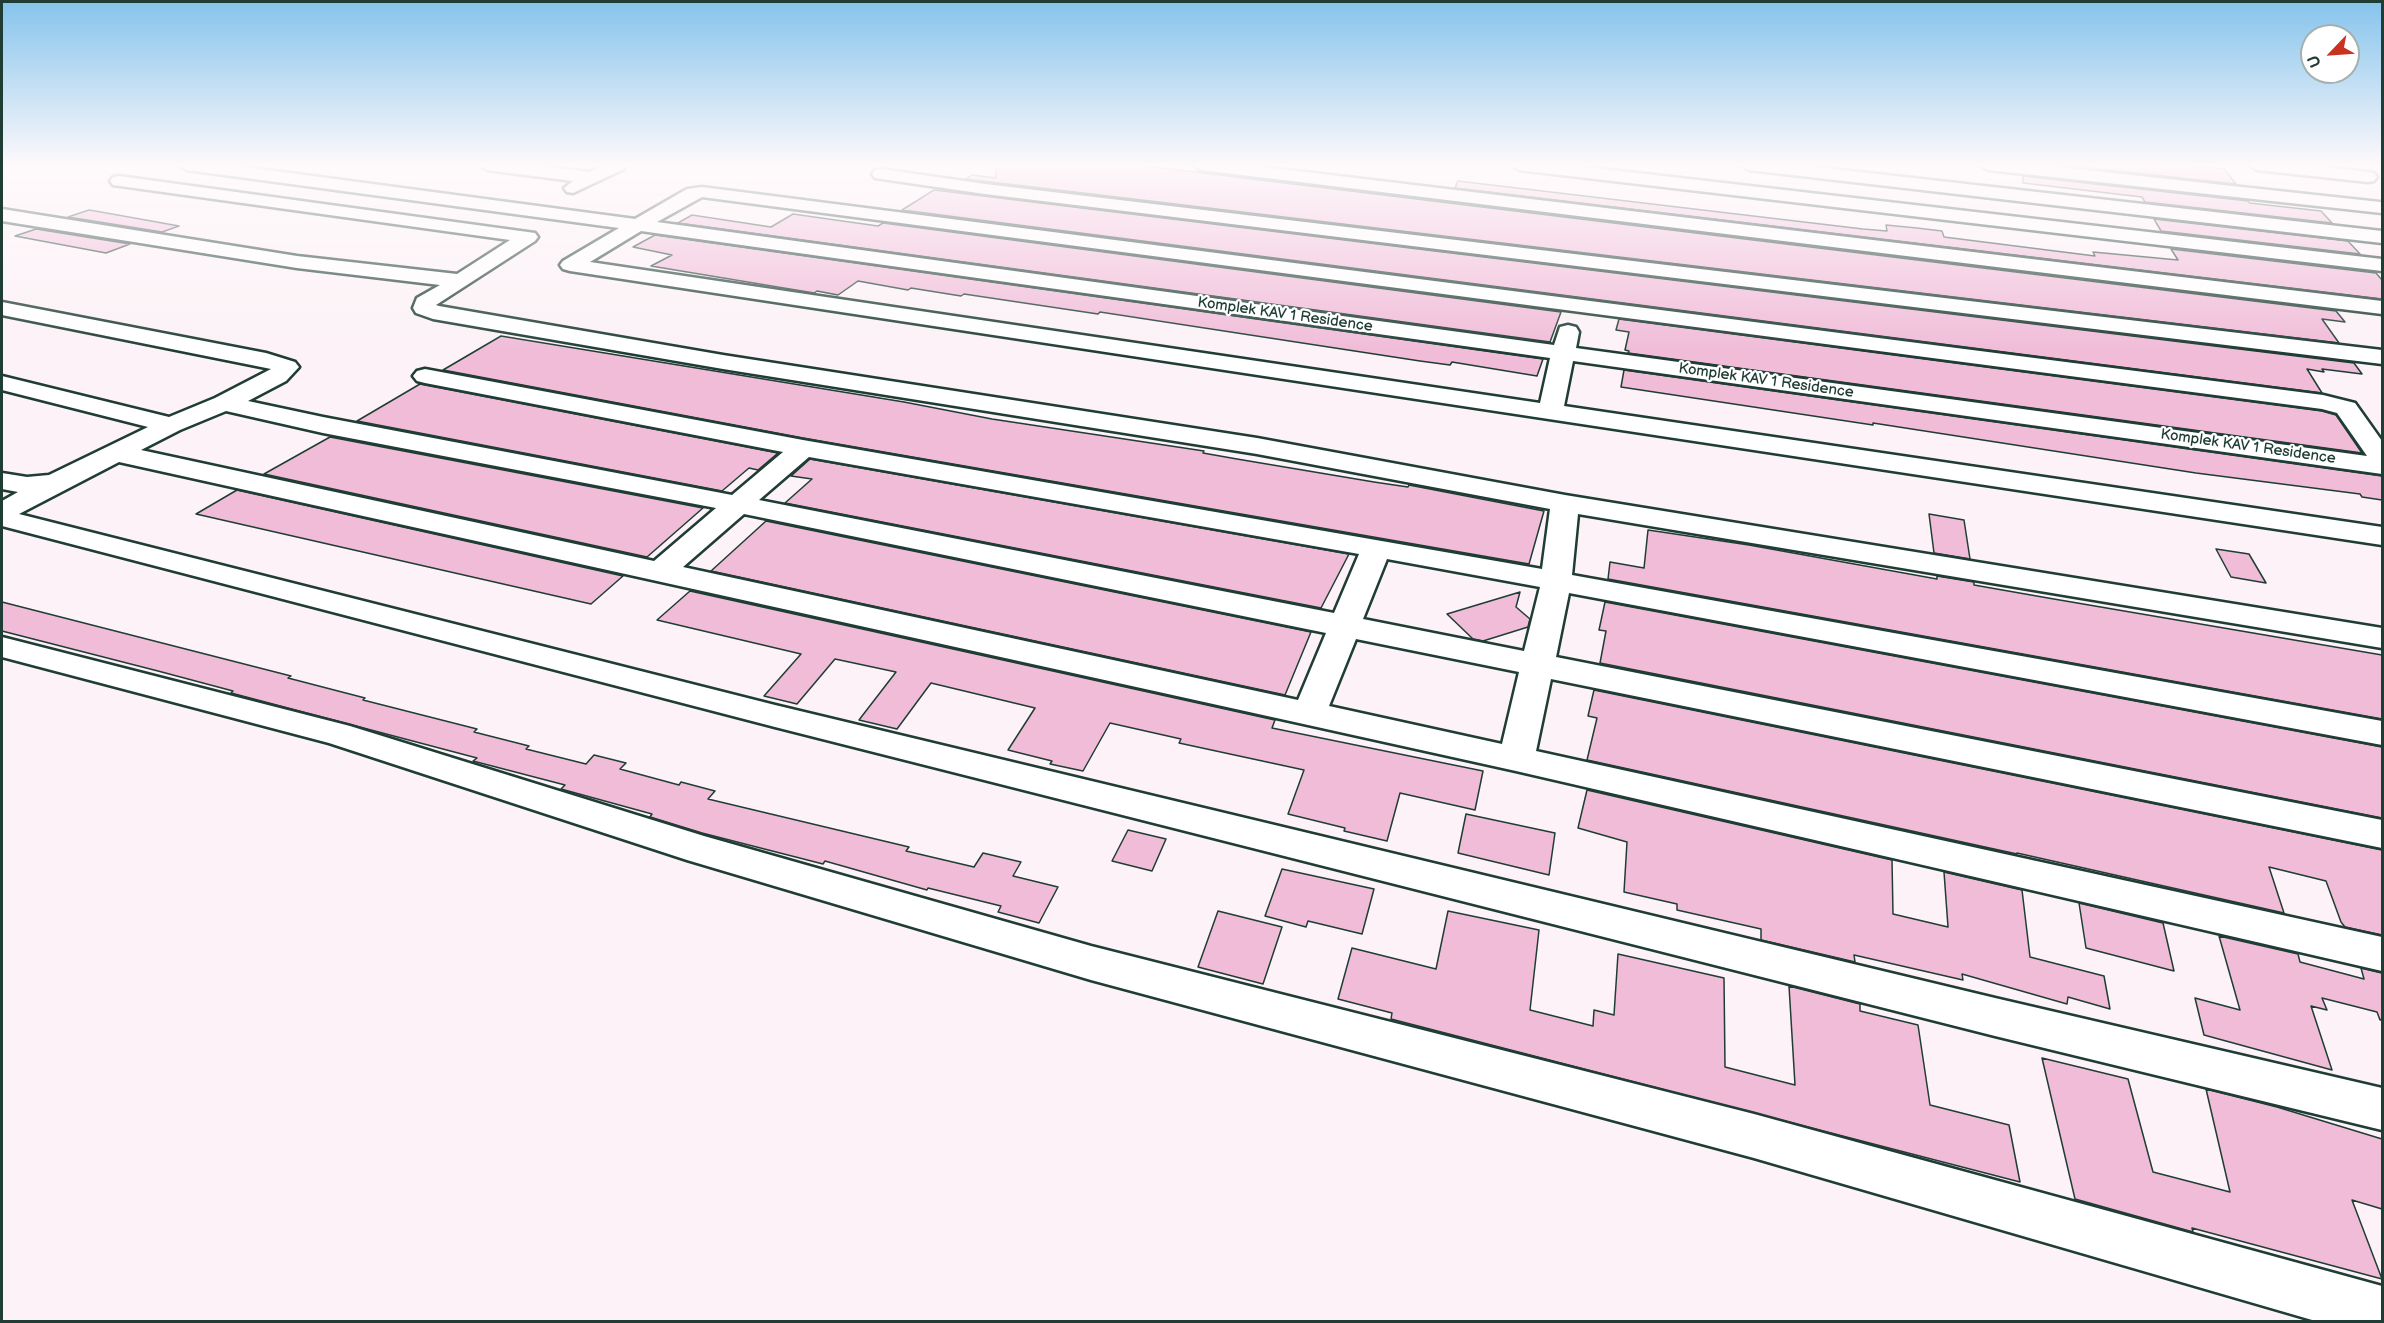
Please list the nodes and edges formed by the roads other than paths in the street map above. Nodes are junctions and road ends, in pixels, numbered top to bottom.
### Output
1 (76, 227) edge
2 (453, 227) edge
3 (636, 227) edge
4 (642, 227) edge
5 (968, 227) edge
6 (1292, 227) edge
7 (1711, 227) edge
8 (2052, 227) edge
9 (2292, 227) edge
10 (2382, 237) edge
11 (2382, 265) edge
12 (461, 281) junction
13 (1575, 306) junction
14 (2382, 308) edge
15 (2, 309) edge
16 (1563, 353) junction
17 (2382, 357) edge
18 (425, 376) dead end
19 (2, 382) edge
20 (224, 403) junction
21 (1550, 412) junction
22 (171, 425) junction
23 (803, 448) junction
24 (116, 453) junction
25 (2382, 459) edge
26 (2382, 466) edge
27 (2, 481) edge
28 (54, 483) junction
29 (1565, 503) junction
30 (737, 504) junction
31 (2382, 536) edge
32 (1376, 548) junction
33 (658, 573) junction
34 (1556, 583) junction
35 (1345, 625) junction
36 (2382, 638) edge
37 (2, 647) edge
38 (1538, 664) junction
39 (1309, 714) junction
40 (2382, 733) edge
41 (1516, 759) junction
42 (2382, 834) edge
43 (2382, 954) edge
44 (2382, 1109) edge
45 (2382, 1313) edge

1 - 12 street
2 - 12 street
3 - 21 street
4 - 16 street, Komplek KAV 1 Residence
5 - 13 street
6 - 17 street
7 - 14 street
8 - 11 street
9 - 10 street
12 - 29 street
13 - 16 street
13 - 25 street
15 - 20 street
16 - 21 street
16 - 26 street, Komplek KAV 1 Residence
18 - 23 street
19 - 22 street
20 - 22 street
20 - 30 street
21 - 31 street
22 - 24 street
23 - 30 street
23 - 32 street
24 - 28 street
24 - 33 street
27 - 28 street
28 - 44 street
29 - 34 street
29 - 36 street
30 - 33 street
30 - 35 street
32 - 34 street
32 - 35 street
33 - 39 street
34 - 38 street
34 - 40 street
35 - 38 street
35 - 39 street
37 - 45 street
38 - 41 street
38 - 42 street
39 - 41 street
41 - 43 street

